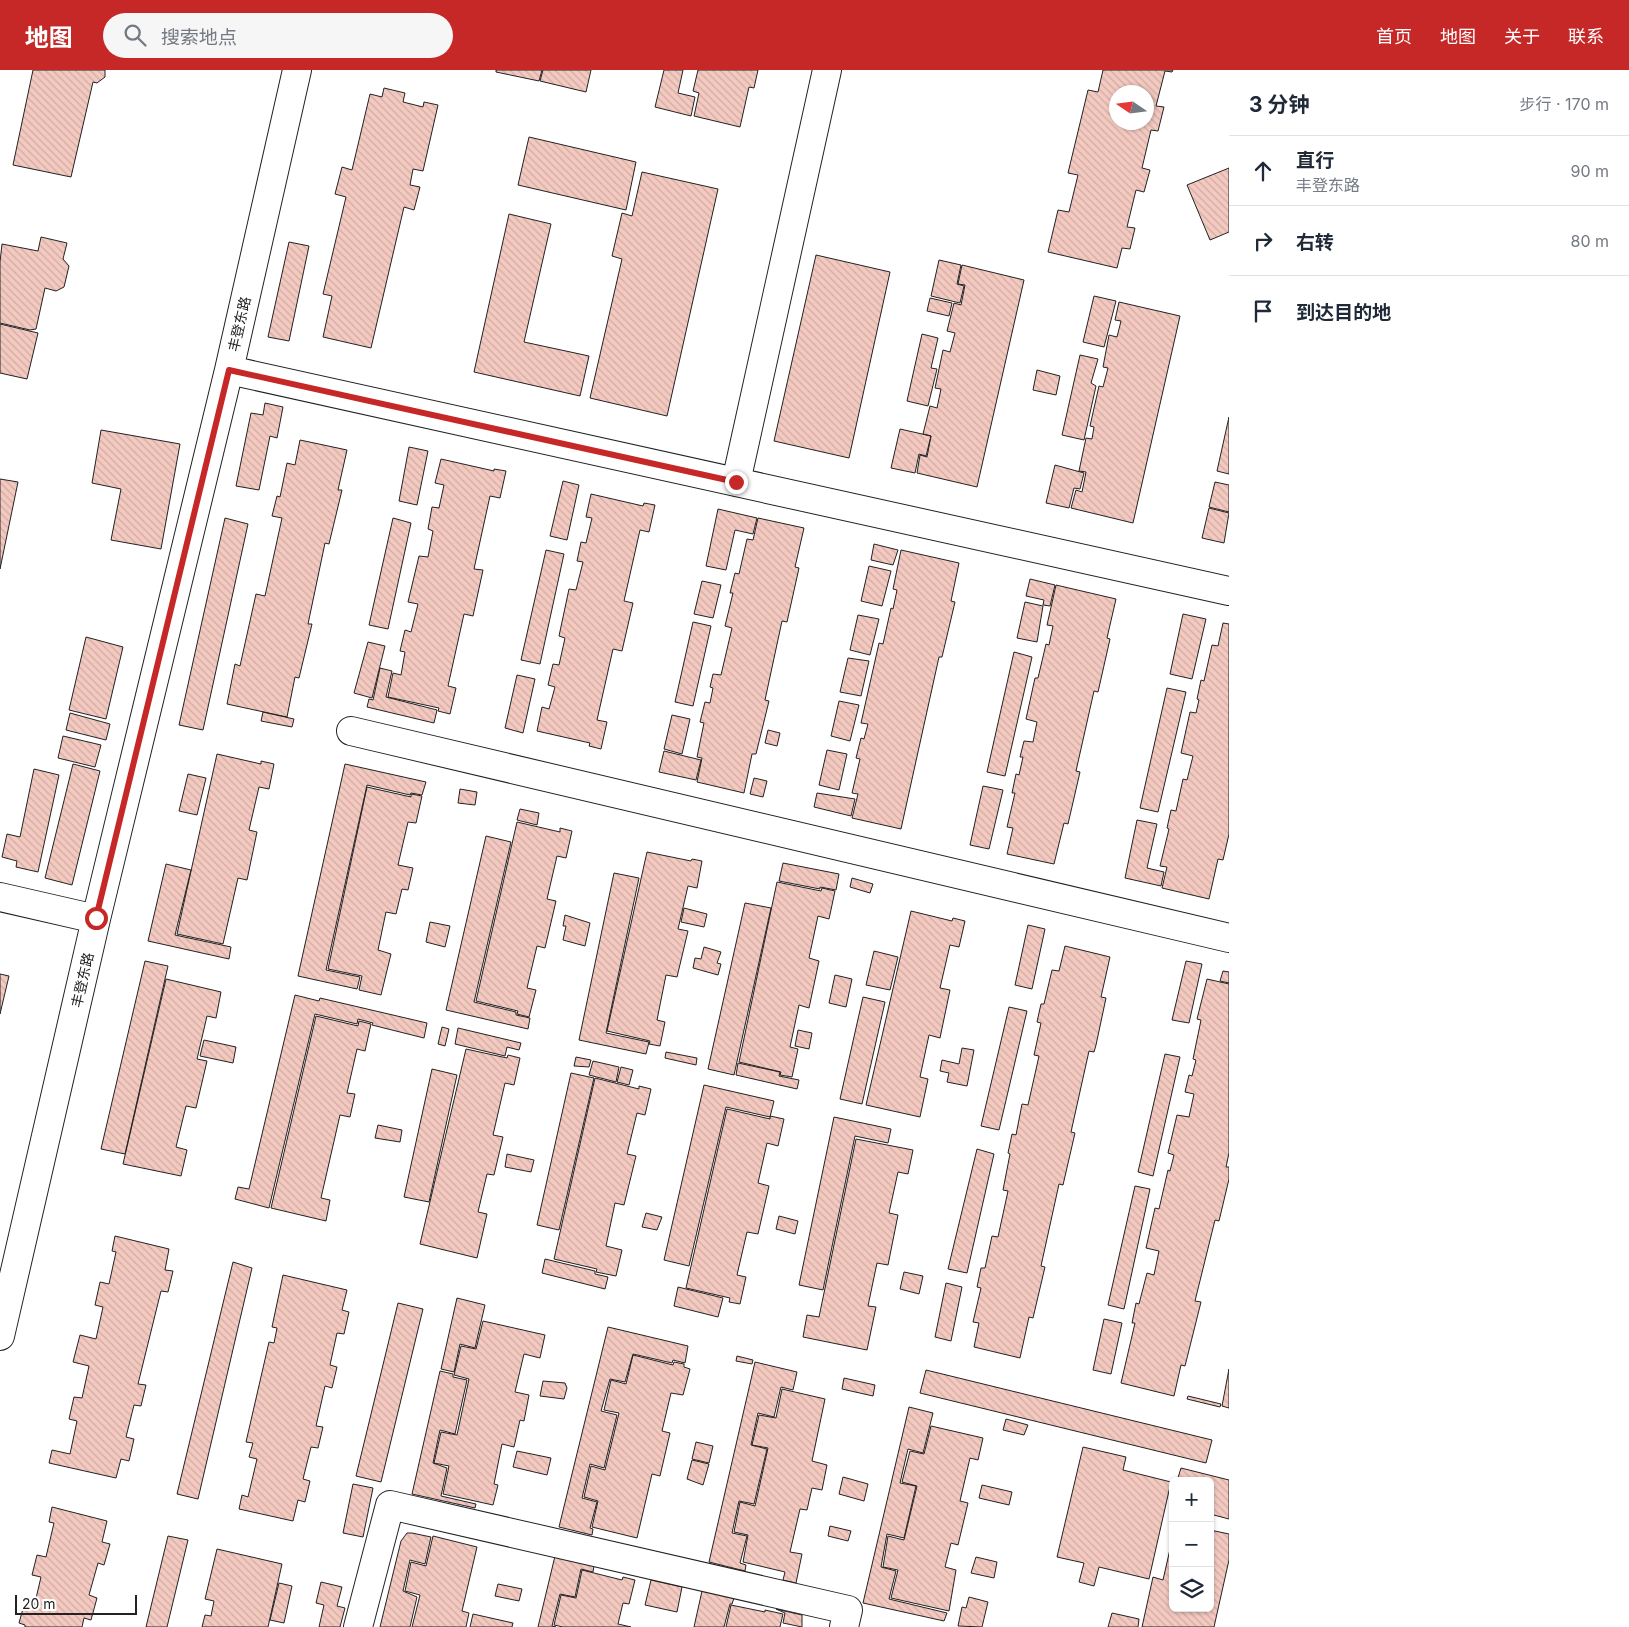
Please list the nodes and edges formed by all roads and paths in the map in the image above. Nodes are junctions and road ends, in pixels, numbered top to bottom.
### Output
1 (297, 70) edge
2 (827, 70) edge
3 (229, 370) junction
4 (736, 482) junction
5 (1229, 590) edge
6 (351, 730) dead end
7 (0, 897) edge
8 (96, 918) junction
9 (1229, 938) edge
10 (0, 1336) edge
11 (358, 1627) edge
12 (844, 1627) edge

1 - 3 street, 丰登东路
2 - 4 street
3 - 4 street
3 - 8 street, 丰登东路
4 - 5 street
6 - 9 street
7 - 8 street
8 - 10 street, 丰登东路
11 - 12 street

